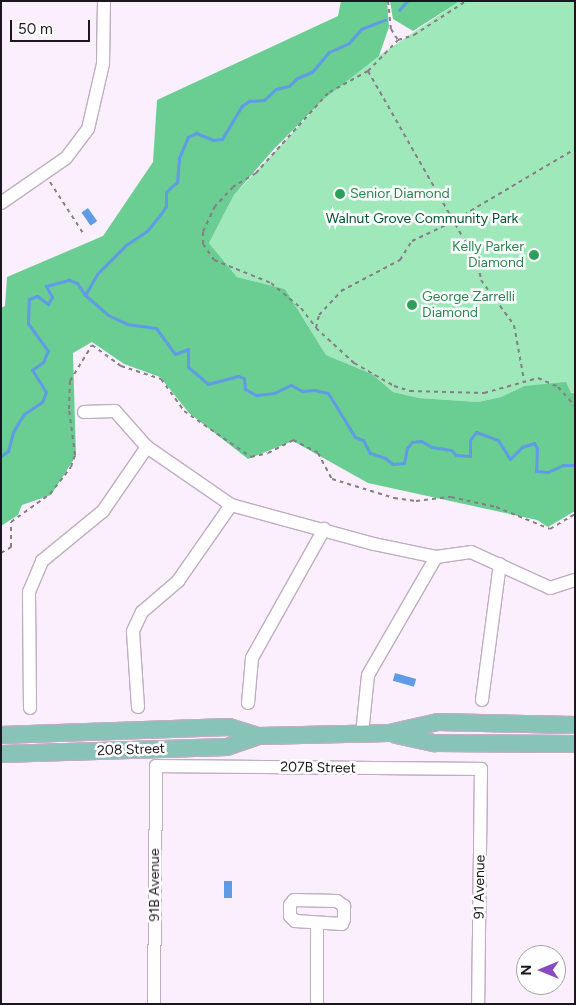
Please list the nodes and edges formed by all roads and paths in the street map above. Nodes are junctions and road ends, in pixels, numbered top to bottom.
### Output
1 (104, 1) edge
2 (388, 1) edge
3 (466, 1) edge
4 (398, 40) junction
5 (368, 71) junction
6 (575, 149) edge
7 (50, 182) dead end
8 (1, 203) edge
9 (453, 221) junction
10 (83, 233) dead end
11 (316, 328) junction
12 (524, 380) junction
13 (575, 406) edge
14 (84, 412) dead end
15 (147, 447) junction
16 (231, 505) junction
17 (575, 514) edge
18 (324, 529) junction
19 (1, 553) edge
20 (436, 557) junction
21 (500, 564) junction
22 (575, 580) edge
23 (482, 700) dead end
24 (248, 703) dead end
25 (138, 707) dead end
26 (30, 708) dead end
27 (575, 725) edge
28 (389, 733) junction
29 (362, 734) junction
30 (1, 735) edge
31 (259, 736) junction
32 (575, 744) edge
33 (1, 754) edge
34 (156, 766) joint
35 (481, 770) joint
36 (316, 924) dead end
37 (154, 1004) edge
38 (317, 1004) edge
39 (478, 1004) edge

1 - 8 street
2 - 4 path
3 - 4 path
4 - 5 path
5 - 9 path
5 - 11 path
6 - 9 path
7 - 10 path
9 - 11 path
9 - 12 path
11 - 12 path
12 - 13 path
14 - 15 street
15 - 16 street
15 - 26 street
16 - 18 street
16 - 25 street
17 - 19 path
18 - 20 street
18 - 24 street
20 - 21 street
20 - 29 street
21 - 22 street
21 - 23 street
27 - 28 main road, 208 Street
28 - 29 main road, 208 Street
28 - 32 main road, 208 Street
29 - 31 main road, 208 Street
30 - 31 main road, 208 Street
31 - 33 main road, 208 Street
34 - 35 street, 207B Street
34 - 37 street, 91B Avenue
35 - 39 street, 91 Avenue
36 - 38 street

